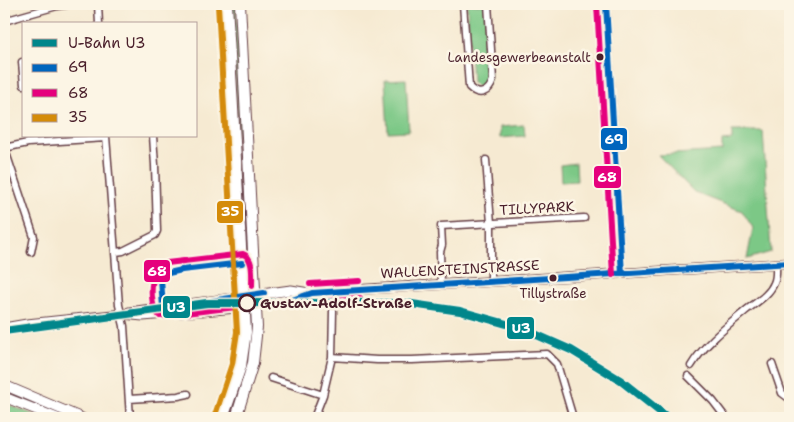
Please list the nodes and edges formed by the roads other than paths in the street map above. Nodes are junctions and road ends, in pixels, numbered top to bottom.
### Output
1 (72, 4) edge
2 (98, 4) edge
3 (227, 4) edge
4 (240, 4) edge
5 (463, 4) edge
6 (488, 4) edge
7 (606, 4) edge
8 (4, 21) edge
9 (99, 22) edge
10 (80, 138) edge
11 (106, 138) edge
12 (153, 138) edge
13 (28, 140) edge
14 (4, 148) edge
15 (486, 160) dead end
16 (584, 218) dead end
17 (491, 223) junction
18 (30, 252) dead end
19 (116, 252) junction
20 (790, 263) edge
21 (776, 264) junction
22 (622, 274) junction
23 (492, 282) junction
24 (441, 284) junction
25 (256, 294) junction
26 (312, 294) junction
27 (245, 302) junction
28 (257, 305) junction
29 (333, 311) dead end
30 (122, 314) junction
31 (4, 328) edge
32 (332, 357) junction
33 (772, 364) dead end
34 (691, 366) dead end
35 (688, 376) dead end
36 (271, 378) dead end
37 (4, 385) edge
38 (188, 394) dead end
39 (323, 395) junction
40 (4, 397) edge
41 (129, 398) junction
42 (790, 399) edge
43 (57, 418) edge
44 (82, 418) edge
45 (130, 418) edge
46 (224, 418) edge
47 (236, 418) edge
48 (314, 418) edge
49 (573, 418) edge
50 (726, 418) edge

1 - 8 street
2 - 9 street
3 - 27 main road
4 - 25 main road
5 - 6 street
7 - 22 street
10 - 13 street
11 - 19 street
12 - 19 street
13 - 14 street
14 - 18 street
15 - 17 street, TILLYPARK
16 - 17 street, TILLYPARK
17 - 23 street, TILLYPARK
17 - 24 street, TILLYPARK
19 - 30 street
20 - 21 street, WALLENSTEINSTRASSE
21 - 22 street, WALLENSTEINSTRASSE
21 - 34 street
22 - 23 street, WALLENSTEINSTRASSE
23 - 24 street, WALLENSTEINSTRASSE
24 - 26 street, WALLENSTEINSTRASSE
25 - 26 street, WALLENSTEINSTRASSE
25 - 27 street, WALLENSTEINSTRASSE
25 - 28 main road
26 - 28 street, WALLENSTEINSTRASSE
27 - 28 street, WALLENSTEINSTRASSE
27 - 30 street, WALLENSTEINSTRASSE
27 - 46 main road
28 - 47 main road
29 - 32 street
30 - 31 street, WALLENSTEINSTRASSE
30 - 41 street
32 - 39 street
32 - 49 street
33 - 42 street
35 - 50 street
36 - 39 street
37 - 44 street
38 - 41 street
39 - 48 street
40 - 43 street
41 - 45 street

